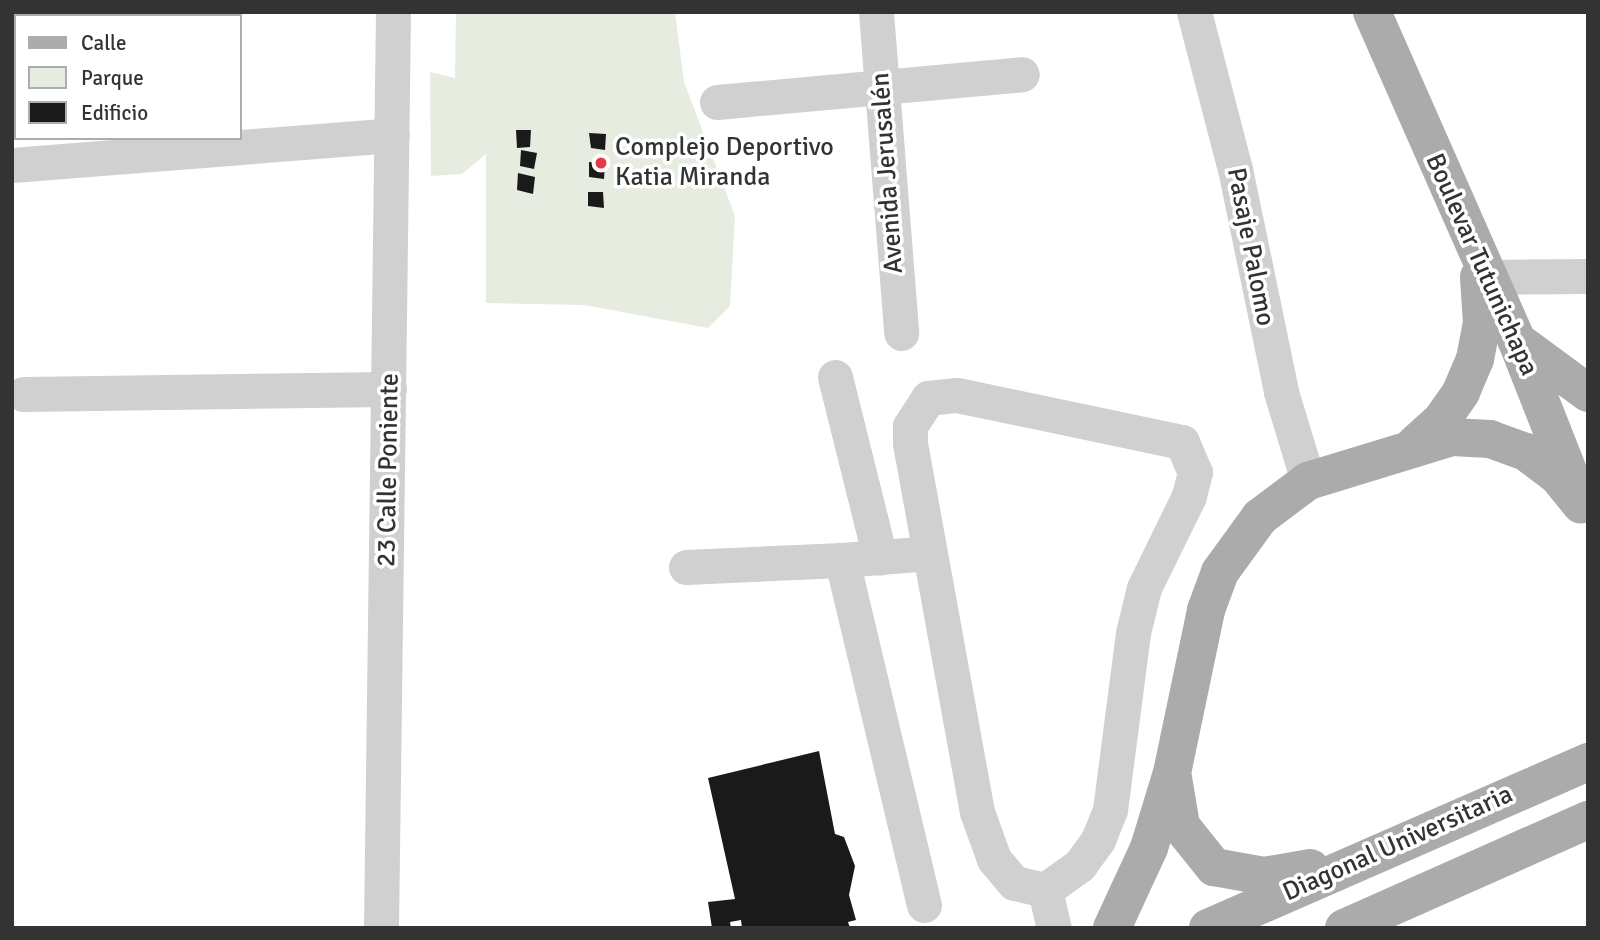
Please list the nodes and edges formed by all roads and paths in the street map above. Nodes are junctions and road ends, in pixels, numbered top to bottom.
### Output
1 (393, 12) edge
2 (876, 12) edge
3 (1194, 12) edge
4 (1372, 12) edge
5 (1022, 75) dead end
6 (882, 87) junction
7 (716, 102) dead end
8 (392, 135) junction
9 (12, 165) edge
10 (1480, 265) junction
11 (1588, 276) edge
12 (901, 333) dead end
13 (1516, 339) junction
14 (835, 377) dead end
15 (389, 388) junction
16 (1588, 393) edge
17 (23, 394) dead end
18 (1414, 445) junction
19 (1308, 481) junction
20 (1585, 512) edge
21 (930, 553) junction
22 (880, 558) junction
23 (842, 560) junction
24 (686, 567) dead end
25 (1588, 762) edge
26 (1172, 773) junction
27 (1588, 820) edge
28 (1373, 853) junction
29 (1045, 890) junction
30 (1427, 893) junction
31 (924, 905) dead end
32 (381, 928) edge
33 (1055, 928) edge
34 (1112, 928) edge
35 (1208, 928) edge
36 (1344, 928) edge
37 (1382, 928) edge

1 - 8 street, 23 Calle Poniente
2 - 6 street, Avenida Jerusalén
3 - 19 street, Pasaje Palomo
4 - 10 main road, Boulevar Tutunichapa
5 - 6 street
6 - 7 street
6 - 12 street, Avenida Jerusalén
8 - 9 street
8 - 15 street, 23 Calle Poniente
10 - 11 street
10 - 13 main road, Boulevar Tutunichapa
10 - 18 main road
13 - 16 main road
13 - 20 main road, Boulevar Tutunichapa
14 - 22 street
15 - 17 street
15 - 32 street, 23 Calle Poniente
18 - 19 main road
18 - 20 main road
19 - 26 main road
21 - 22 street
21 - 29 street
21 - 29 street
22 - 23 street
23 - 24 street
23 - 31 street
25 - 28 main road, Diagonal Universitaria
26 - 28 main road
26 - 34 main road
27 - 30 main road, Diagonal Universitaria
28 - 35 main road, Diagonal Universitaria
29 - 33 street
30 - 36 main road, Diagonal Universitaria
30 - 37 main road

